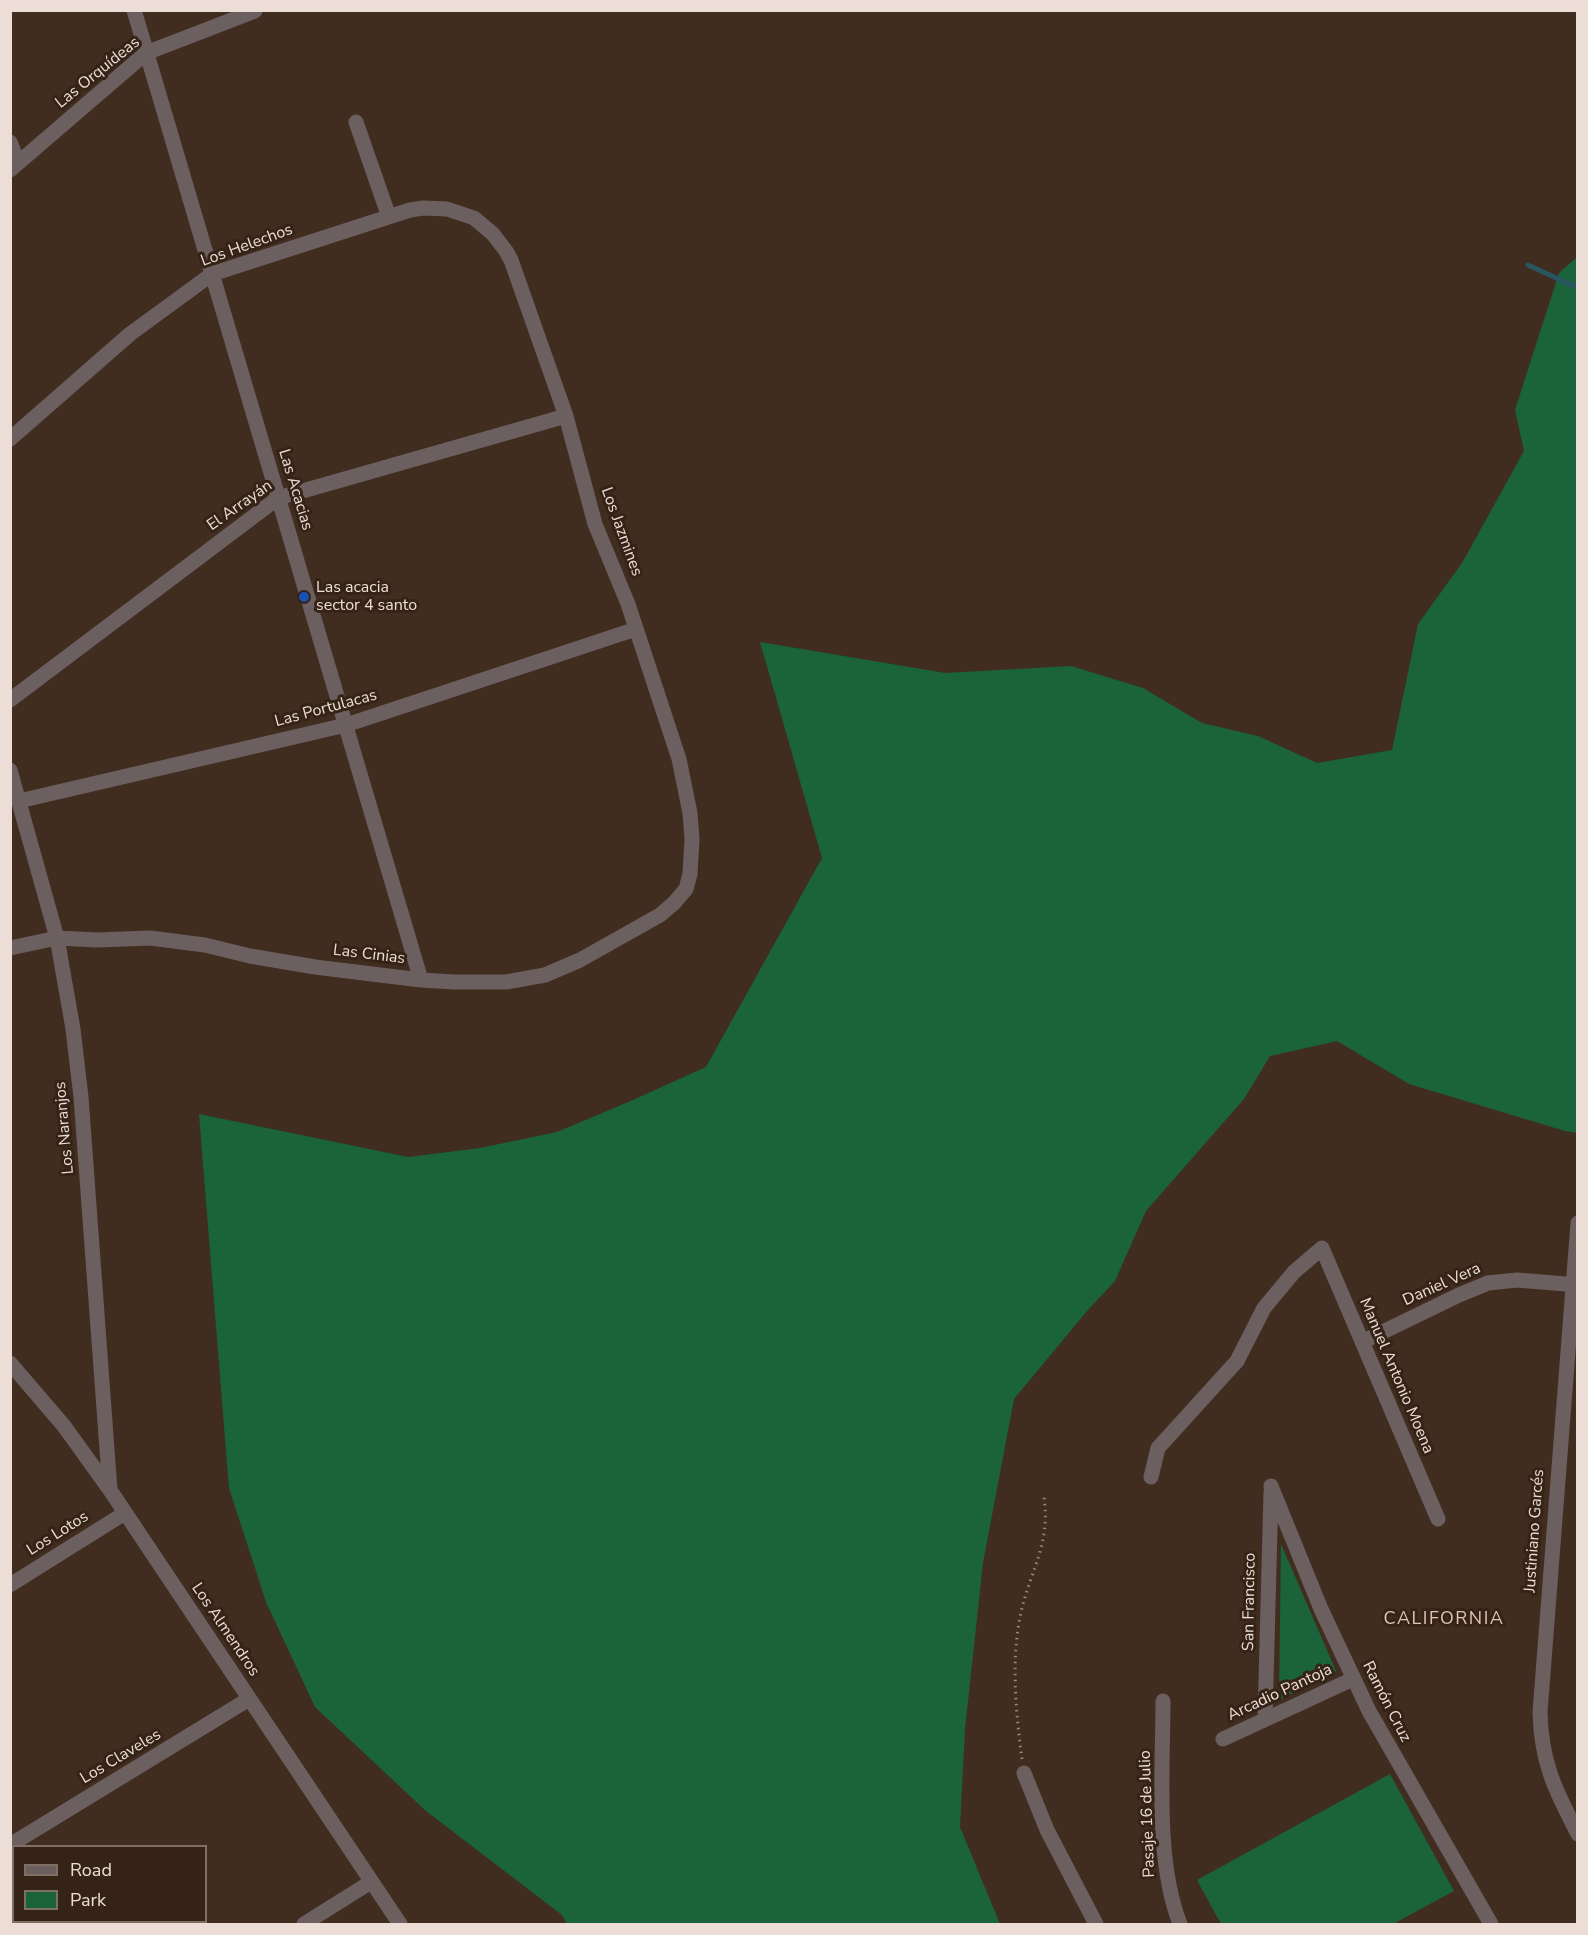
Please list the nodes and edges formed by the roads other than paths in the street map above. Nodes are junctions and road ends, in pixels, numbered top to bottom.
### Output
1 (134, 10) edge
2 (255, 11) edge
3 (146, 53) junction
4 (356, 122) dead end
5 (10, 142) edge
6 (14, 166) edge
7 (388, 217) junction
8 (474, 218) joint
9 (212, 274) junction
10 (566, 416) junction
11 (10, 439) edge
12 (278, 498) junction
13 (636, 629) junction
14 (10, 700) edge
15 (346, 725) junction
16 (10, 770) edge
17 (19, 801) junction
18 (690, 874) joint
19 (57, 938) junction
20 (10, 948) edge
21 (421, 980) junction
22 (1578, 1223) edge
23 (1575, 1284) edge
24 (1362, 1342) junction
25 (10, 1363) edge
26 (1151, 1478) dead end
27 (1271, 1486) joint
28 (110, 1490) junction
29 (125, 1513) junction
30 (1438, 1519) dead end
31 (10, 1585) edge
32 (1353, 1679) junction
33 (249, 1699) junction
34 (1163, 1701) dead end
35 (1265, 1719) junction
36 (1223, 1739) dead end
37 (1024, 1773) road end
38 (1578, 1834) edge
39 (10, 1845) edge
40 (372, 1882) junction
41 (304, 1924) edge
42 (400, 1924) edge
43 (1096, 1924) edge
44 (1180, 1924) edge
45 (1491, 1924) edge

1 - 3 street, Las Acacias
2 - 3 street, Las Orquídeas
3 - 6 street, Las Orquídeas
3 - 9 street, Las Acacias
4 - 7 street
5 - 6 street
7 - 8 street, Los Helechos
7 - 9 street, Los Helechos
8 - 10 street, Los Jazmines
9 - 11 street, Los Helechos
9 - 12 street, Las Acacias
10 - 12 street, El Arrayán
10 - 13 street, Los Jazmines
12 - 14 street, El Arrayán
12 - 15 street, Las Acacias
13 - 15 street, Las Portulacas
13 - 18 street, Los Jazmines
15 - 17 street, Las Portulacas
15 - 21 street, Las Acacias
16 - 17 street, Los Naranjos
17 - 19 street, Los Naranjos
18 - 21 street, Las Cinias
19 - 20 street, Las Cinias
19 - 21 street, Las Cinias
19 - 28 street, Los Naranjos
22 - 23 street, Justiniano Garcés
23 - 24 street, Daniel Vera
23 - 38 street, Justiniano Garcés
24 - 26 street, Manuel Antonio Moena
24 - 30 street, Manuel Antonio Moena
25 - 28 street, Los Almendros
27 - 32 street, Ramón Cruz
27 - 35 street, San Francisco
28 - 29 street, Los Almendros
29 - 31 street, Los Lotos
29 - 33 street, Los Almendros
32 - 35 street, Arcadio Pantoja
32 - 45 street, Ramón Cruz
33 - 39 street, Los Claveles
33 - 40 street, Los Almendros
34 - 44 street, Pasaje 16 de Julio
35 - 36 street, Arcadio Pantoja
37 - 43 street
40 - 41 street
40 - 42 street, Los Almendros

